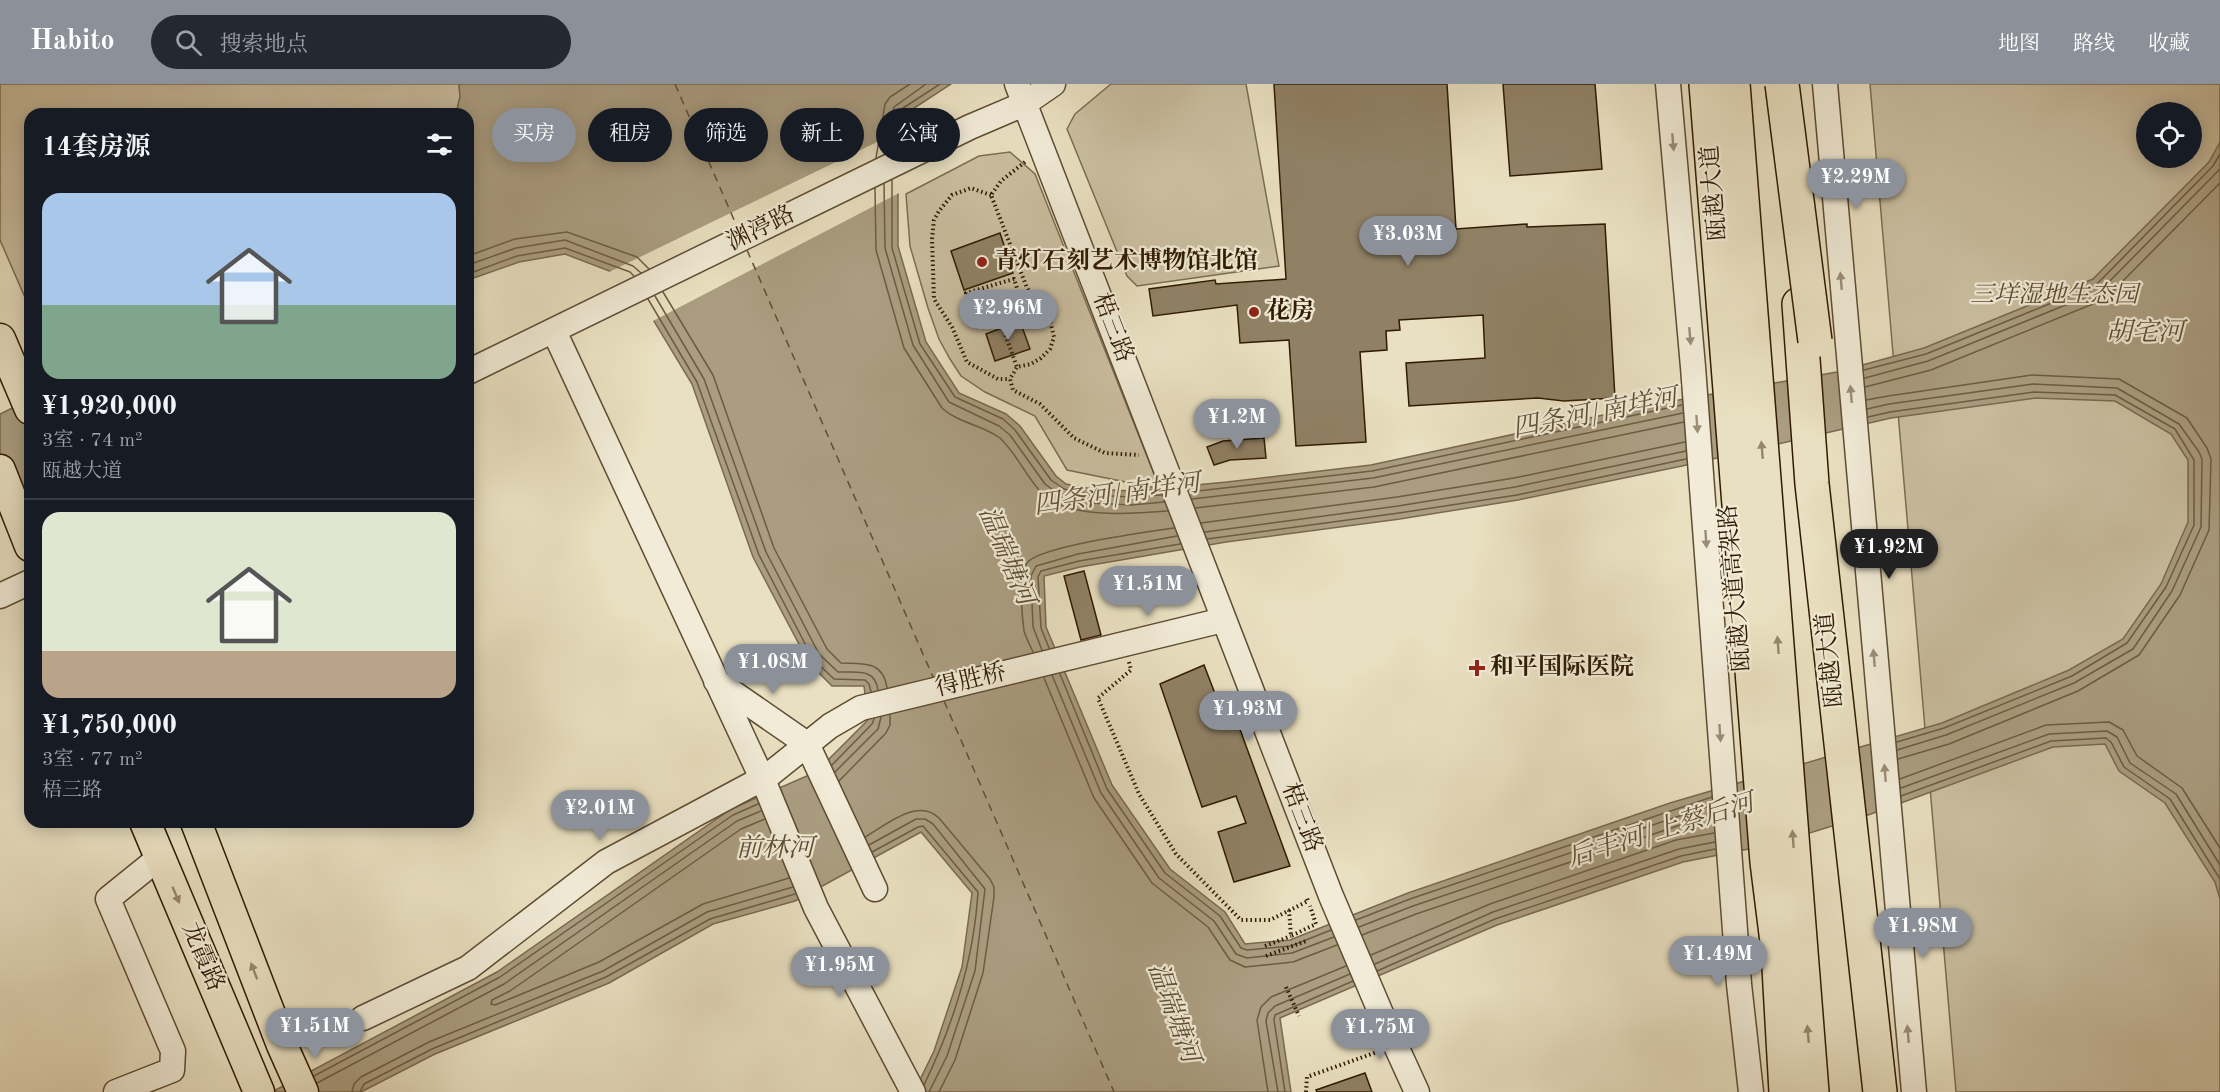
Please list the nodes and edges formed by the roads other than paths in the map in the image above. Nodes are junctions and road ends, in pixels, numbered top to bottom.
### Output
1 (1053, 84) edge
2 (1668, 84) edge
3 (1697, 84) edge
4 (1706, 84) edge
5 (1733, 84) edge
6 (1784, 84) edge
7 (1825, 84) edge
8 (1021, 94) edge
9 (554, 331) junction
10 (0, 339) edge
11 (474, 369) edge
12 (24, 394) edge
13 (0, 470) edge
14 (1821, 483) junction
15 (24, 531) edge
16 (24, 585) edge
17 (0, 596) edge
18 (1223, 621) junction
19 (716, 681) junction
20 (1858, 723) junction
21 (807, 744) junction
22 (764, 783) junction
23 (148, 828) edge
24 (198, 828) edge
25 (1869, 838) junction
26 (160, 857) junction
27 (875, 889) dead end
28 (363, 1018) dead end
29 (116, 1092) edge
30 (259, 1092) edge
31 (303, 1092) edge
32 (912, 1092) edge
33 (1418, 1092) edge
34 (1751, 1092) edge
35 (1778, 1092) edge
36 (1786, 1092) edge
37 (1812, 1092) edge
38 (1880, 1092) edge
39 (1893, 1092) edge
40 (1914, 1092) edge

1 - 8 street, 渊渟路
2 -> 34 street
3 - 35 highway, 瓯越大道高架路
4 - 36 highway, 瓯越大道
37 -> 5 highway, 瓯越大道高架路
6 - 14 highway, 瓯越大道
6 - 14 highway, bridge
20 -> 7 street
8 - 9 street, 渊渟路
8 - 18 street, 梧三路
9 - 11 street, 渊渟路
9 - 19 street
10 - 12 main road
13 - 15 main road
14 - 20 highway, 瓯越大道
16 - 17 street
18 - 21 street, 得胜桥
18 - 33 street, 梧三路
19 - 21 street
19 - 22 street
25 -> 20 highway, 瓯越大道
21 - 22 street, 得胜桥
21 - 27 street
22 - 28 street, 得胜桥
22 - 32 street
23 - 26 main road, 龙霞路
31 -> 24 main road, 龙霞路
25 - 38 highway, 瓯越大道
25 - 39 highway
40 -> 25 street
26 - 29 street
26 -> 30 main road, 龙霞路

